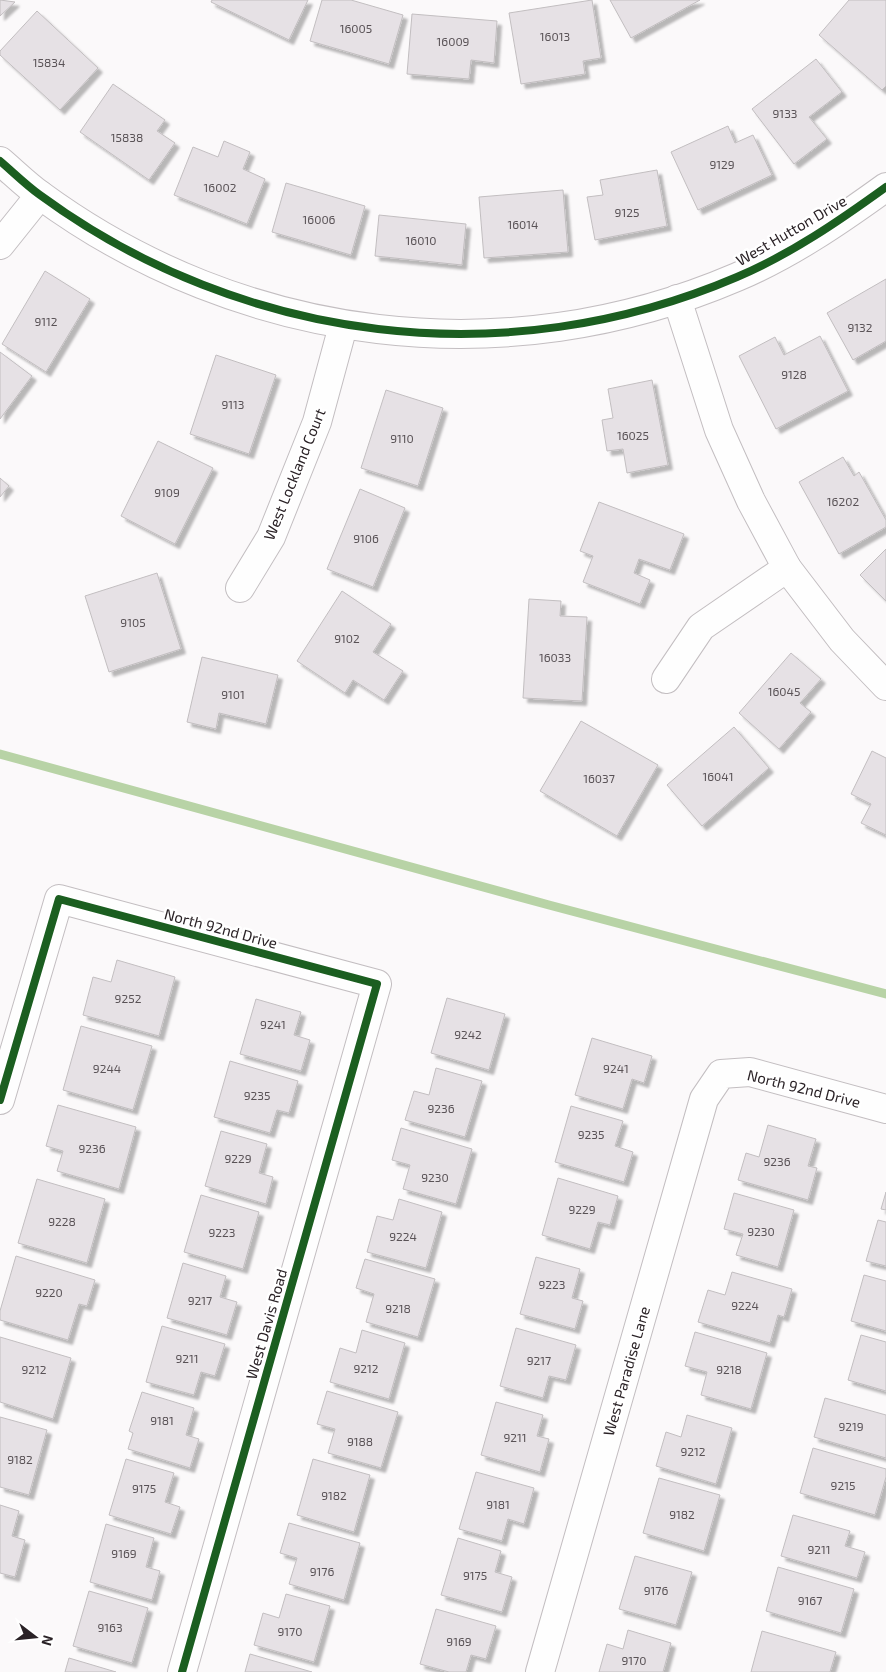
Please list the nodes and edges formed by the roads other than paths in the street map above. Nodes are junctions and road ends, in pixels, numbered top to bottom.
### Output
1 (0, 161) edge
2 (886, 187) edge
3 (40, 195) junction
4 (0, 246) edge
5 (676, 299) junction
6 (343, 326) junction
7 (787, 568) junction
8 (240, 588) dead end
9 (666, 679) dead end
10 (886, 686) edge
11 (377, 984) joint
12 (721, 1074) joint
13 (0, 1100) edge
14 (886, 1108) edge
15 (182, 1672) edge
16 (540, 1672) edge

1 - 3 street, West Hutton Drive
2 - 5 street, West Hutton Drive
3 - 4 street
3 - 6 street, West Hutton Drive
5 - 6 street, West Hutton Drive
5 - 7 street
6 - 8 street, West Lockland Court
7 - 9 street
7 - 10 street
11 - 13 street, North 92nd Drive
11 - 15 street, West Davis Road
12 - 14 street, North 92nd Drive
12 - 16 street, West Paradise Lane

